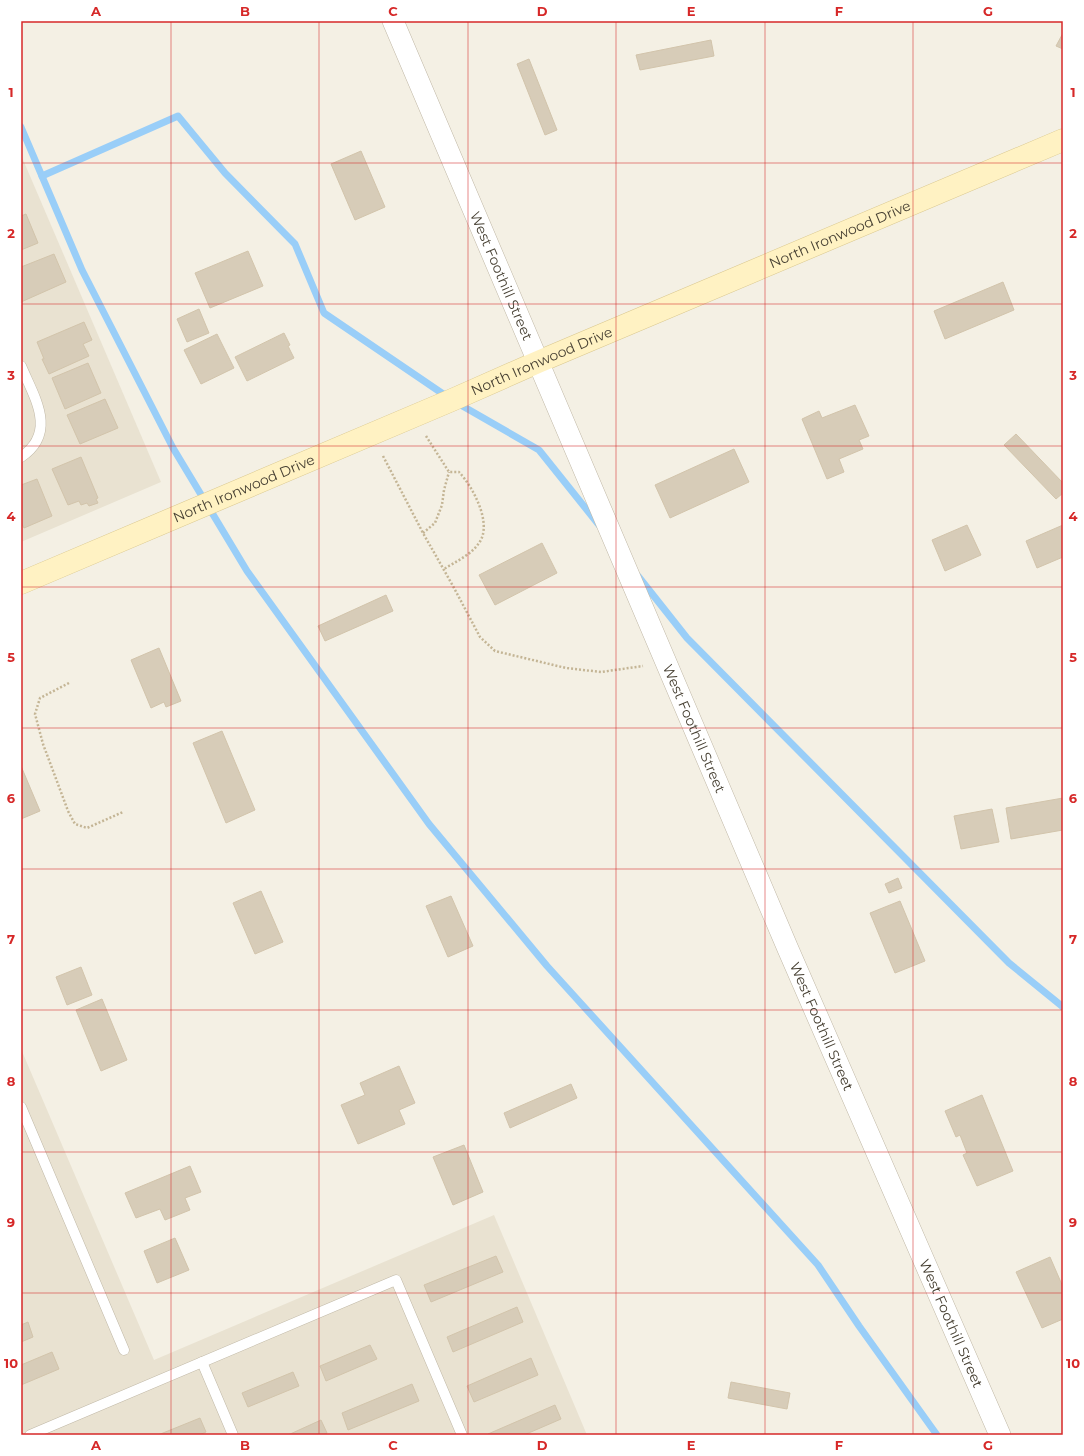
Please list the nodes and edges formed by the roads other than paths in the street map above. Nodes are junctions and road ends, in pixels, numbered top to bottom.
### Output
1 (393, 21) edge
2 (1063, 140) edge
3 (538, 362) junction
4 (21, 366) edge
5 (21, 457) edge
6 (21, 583) edge
7 (21, 1107) edge
8 (124, 1350) dead end
9 (202, 1362) junction
10 (30, 1435) edge
11 (233, 1435) edge
12 (462, 1435) edge
13 (1000, 1435) edge

1 - 3 street, West Foothill Street
2 - 3 street, North Ironwood Drive
3 - 6 street, North Ironwood Drive
3 - 13 street, West Foothill Street
4 - 5 lane
7 - 8 lane
9 - 10 lane
9 - 11 lane
9 - 12 lane

